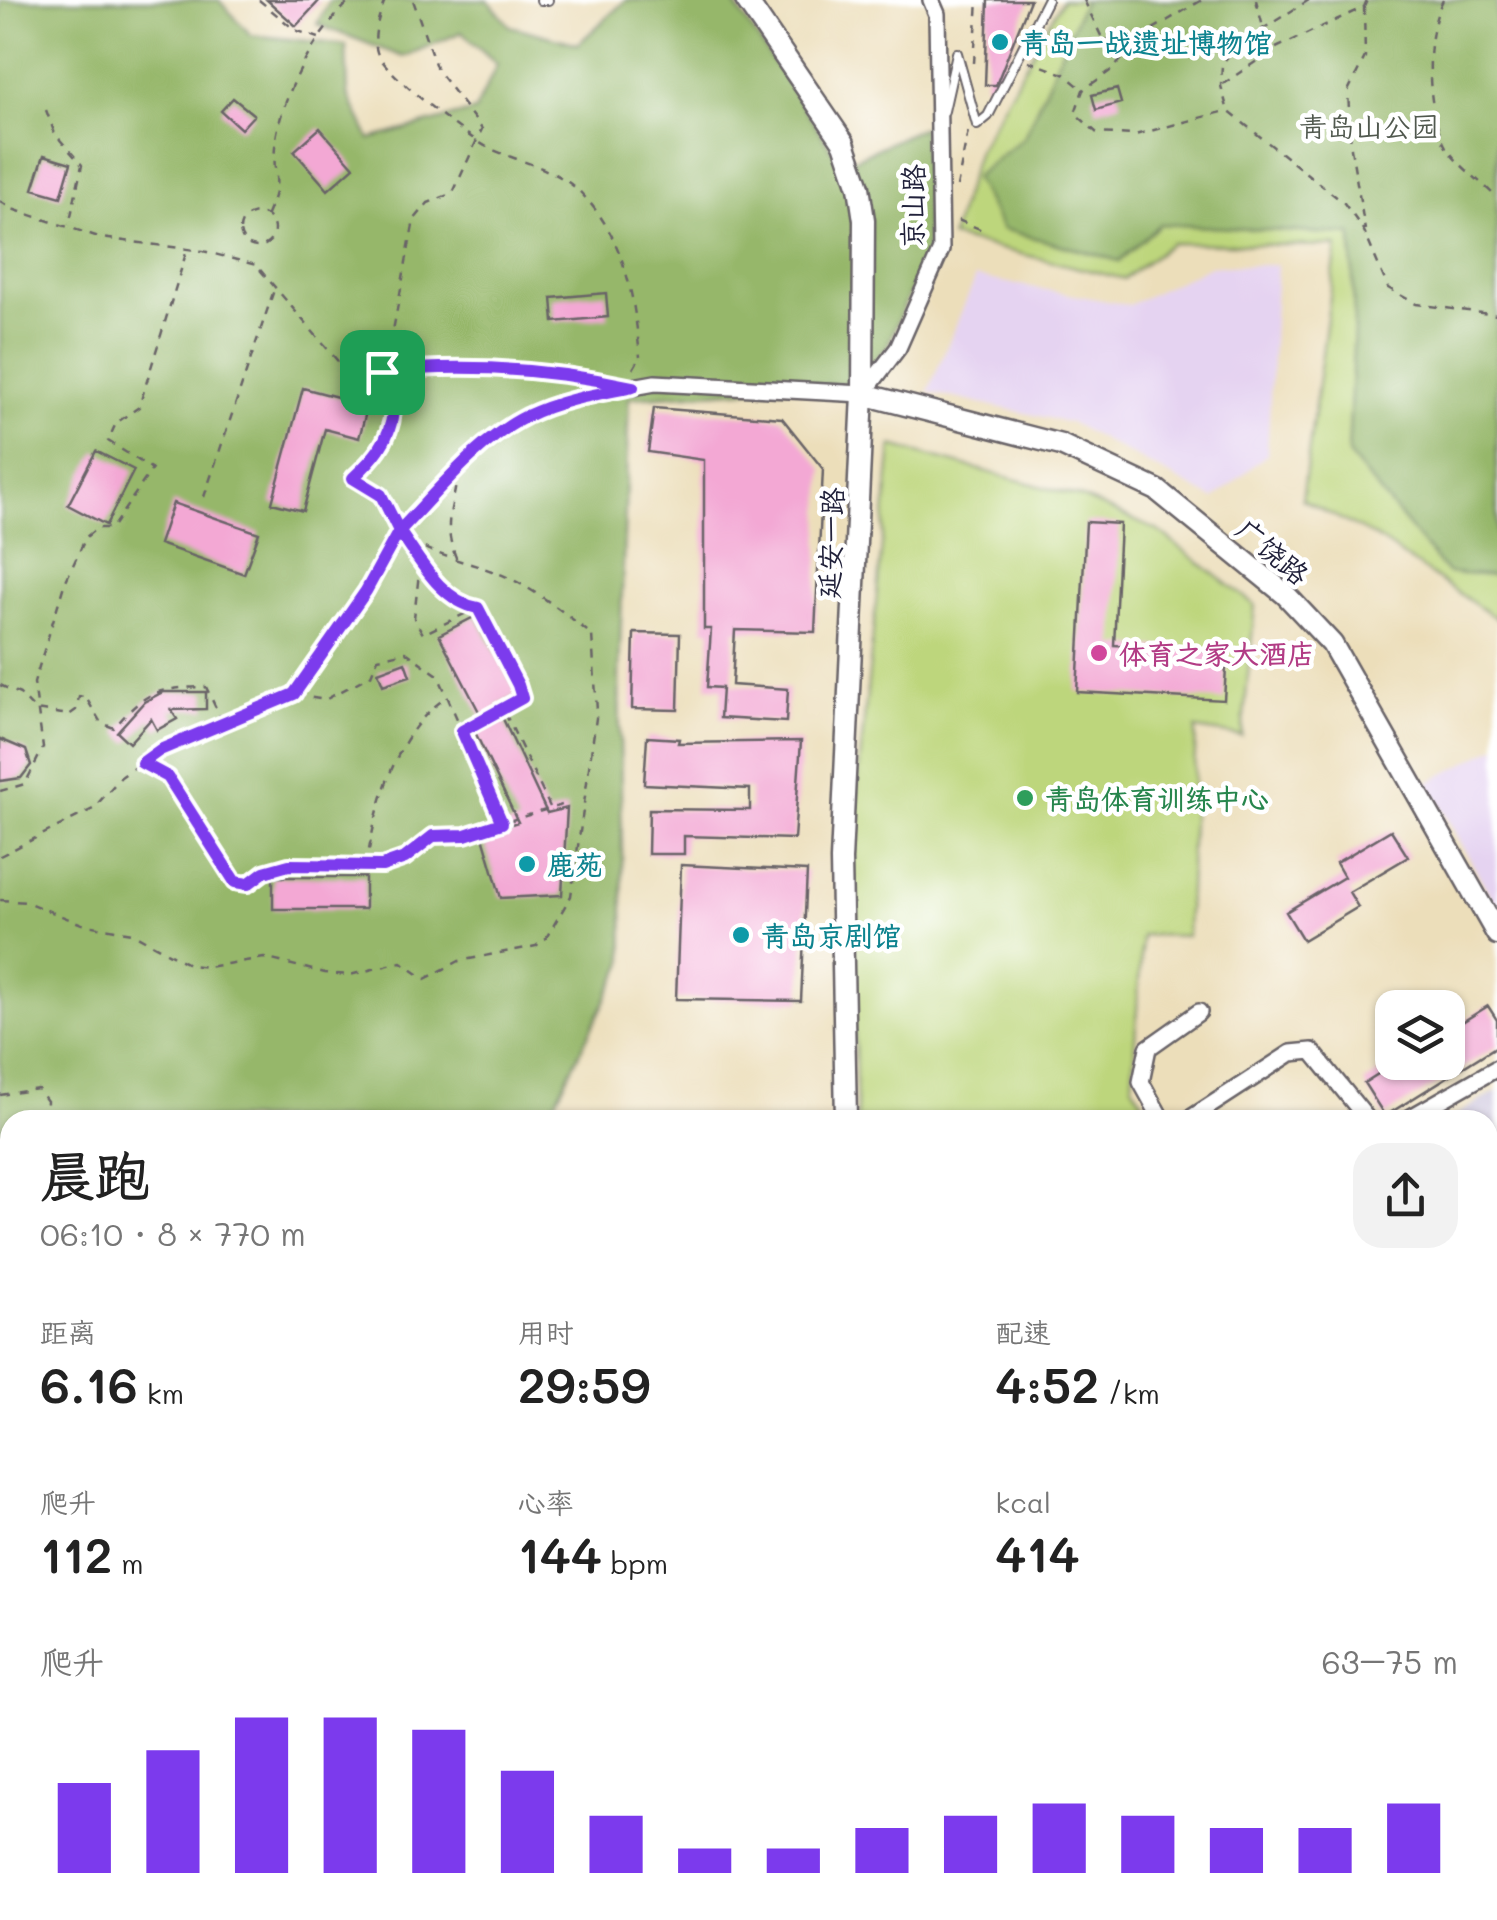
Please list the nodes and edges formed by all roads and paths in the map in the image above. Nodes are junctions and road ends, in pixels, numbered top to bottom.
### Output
1 (259, 0) edge
2 (351, 0) edge
3 (385, 0) edge
4 (413, 0) edge
5 (746, 0) edge
6 (931, 0) edge
7 (1047, 0) edge
8 (1084, 0) edge
9 (1202, 0) edge
10 (1256, 0) edge
11 (1308, 0) edge
12 (1367, 0) edge
13 (1443, 0) edge
14 (1364, 7) junction
15 (1264, 28) junction
16 (1143, 34) junction
17 (321, 38) junction
18 (1018, 58) junction
19 (1221, 86) junction
20 (1083, 90) junction
21 (46, 110) dead end
22 (1228, 111) junction
23 (938, 140) junction
24 (477, 141) junction
25 (1497, 198) edge
26 (0, 201) edge
27 (267, 215) junction
28 (68, 226) junction
29 (1367, 239) junction
30 (187, 248) junction
31 (274, 288) junction
32 (1497, 315) edge
33 (640, 357) dead end
34 (382, 372) junction
35 (633, 387) junction
36 (863, 394) junction
37 (457, 472) junction
38 (204, 497) dead end
39 (399, 531) junction
40 (421, 561) junction
41 (457, 561) junction
42 (478, 608) junction
43 (0, 685) edge
44 (294, 694) junction
45 (448, 696) junction
46 (35, 710) junction
47 (504, 711) junction
48 (224, 725) junction
49 (462, 731) junction
50 (142, 763) junction
51 (0, 791) edge
52 (562, 804) dead end
53 (550, 808) junction
54 (502, 823) junction
55 (0, 856) edge
56 (366, 867) junction
57 (0, 900) edge
58 (1497, 934) edge
59 (1199, 1012) dead end
60 (1497, 1068) edge
61 (0, 1096) edge
62 (46, 1110) edge
63 (846, 1110) edge
64 (1156, 1110) edge
65 (1203, 1110) edge
66 (1360, 1110) edge
67 (1424, 1110) edge

1 - 17 path
2 - 17 path
3 - 24 path, bridge
4 - 24 path
5 - 36 main road, 延安一路
6 - 23 street, 京山路
7 - 18 lane
8 - 16 path
9 - 16 path
10 - 15 path
11 - 15 path
12 - 14 path
13 - 25 path
14 - 19 path
14 - 29 path
15 - 19 path
16 - 20 path
17 - 27 path
18 - 20 path
18 - 23 lane
19 - 22 path
20 - 22 path
21 - 28 path
22 - 29 path
23 - 36 street, 京山路
24 - 33 path, bridge
24 - 34 path
26 - 28 path
27 - 27 path
28 - 30 path
29 - 32 path
30 - 31 path
30 - 46 path
31 - 34 path
31 - 38 path
34 - 35 path
34 - 39 path
35 - 36 street
35 - 37 path
36 - 58 main road, 广饶路
36 - 63 main road, 延安一路
37 - 39 path
37 - 41 path
39 - 40 path
39 - 41 path
39 - 44 path
40 - 42 path
40 - 42 path
41 - 57 path
42 - 47 path
43 - 46 path
44 - 45 path
44 - 48 path
45 - 49 path
45 - 56 path
46 - 48 path
46 - 51 path
47 - 49 path
47 - 53 path
48 - 50 path
49 - 54 path
50 - 55 path
50 - 56 path
52 - 53 path
53 - 54 path
54 - 56 path
59 - 64 street
60 - 67 street
61 - 62 path
65 - 66 street

